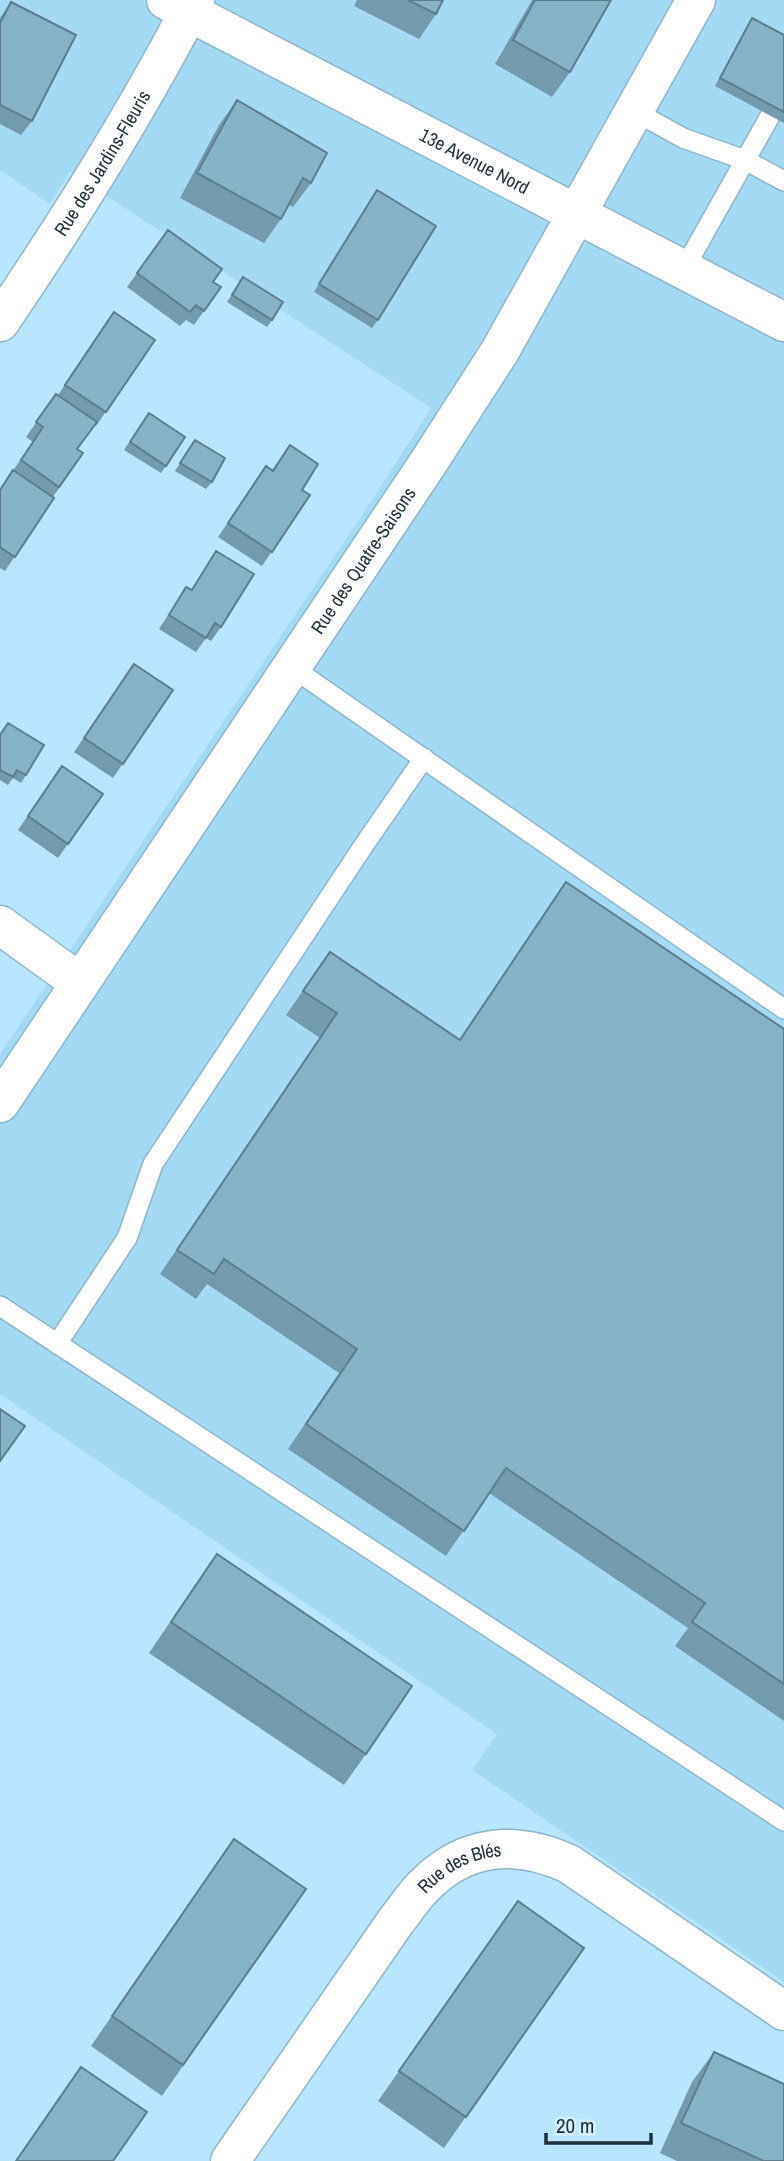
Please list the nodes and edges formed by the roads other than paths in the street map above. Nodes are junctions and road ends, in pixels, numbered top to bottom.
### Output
1 (696, 0) edge
2 (183, 4) edge
3 (634, 111) junction
4 (770, 116) edge
5 (745, 160) junction
6 (784, 181) edge
7 (577, 214) junction
8 (684, 269) junction
9 (0, 322) edge
10 (784, 322) edge
11 (290, 666) junction
12 (424, 758) junction
13 (0, 925) edge
14 (79, 982) junction
15 (784, 1009) edge
16 (0, 1103) edge
17 (0, 1306) edge
18 (57, 1344) junction
19 (784, 1821) edge
20 (784, 2011) edge
21 (236, 2159) edge

1 - 3 street, Rue des Quatre-Saisons
2 - 7 street, 13e Avenue Nord
2 - 9 street, Rue des Jardins-Fleuris
3 - 5 lane
3 - 7 street, Rue des Quatre-Saisons
4 - 5 lane
5 - 6 lane
5 - 8 lane
7 - 8 street, 13e Avenue Nord
7 - 11 street, Rue des Quatre-Saisons
8 - 10 street, 13e Avenue Nord
11 - 12 lane
11 - 14 street, Rue des Quatre-Saisons
12 - 15 lane
12 - 18 lane
13 - 14 street
14 - 16 street, Rue des Quatre-Saisons
17 - 18 lane
18 - 19 lane
20 - 21 street, Rue des Blés

